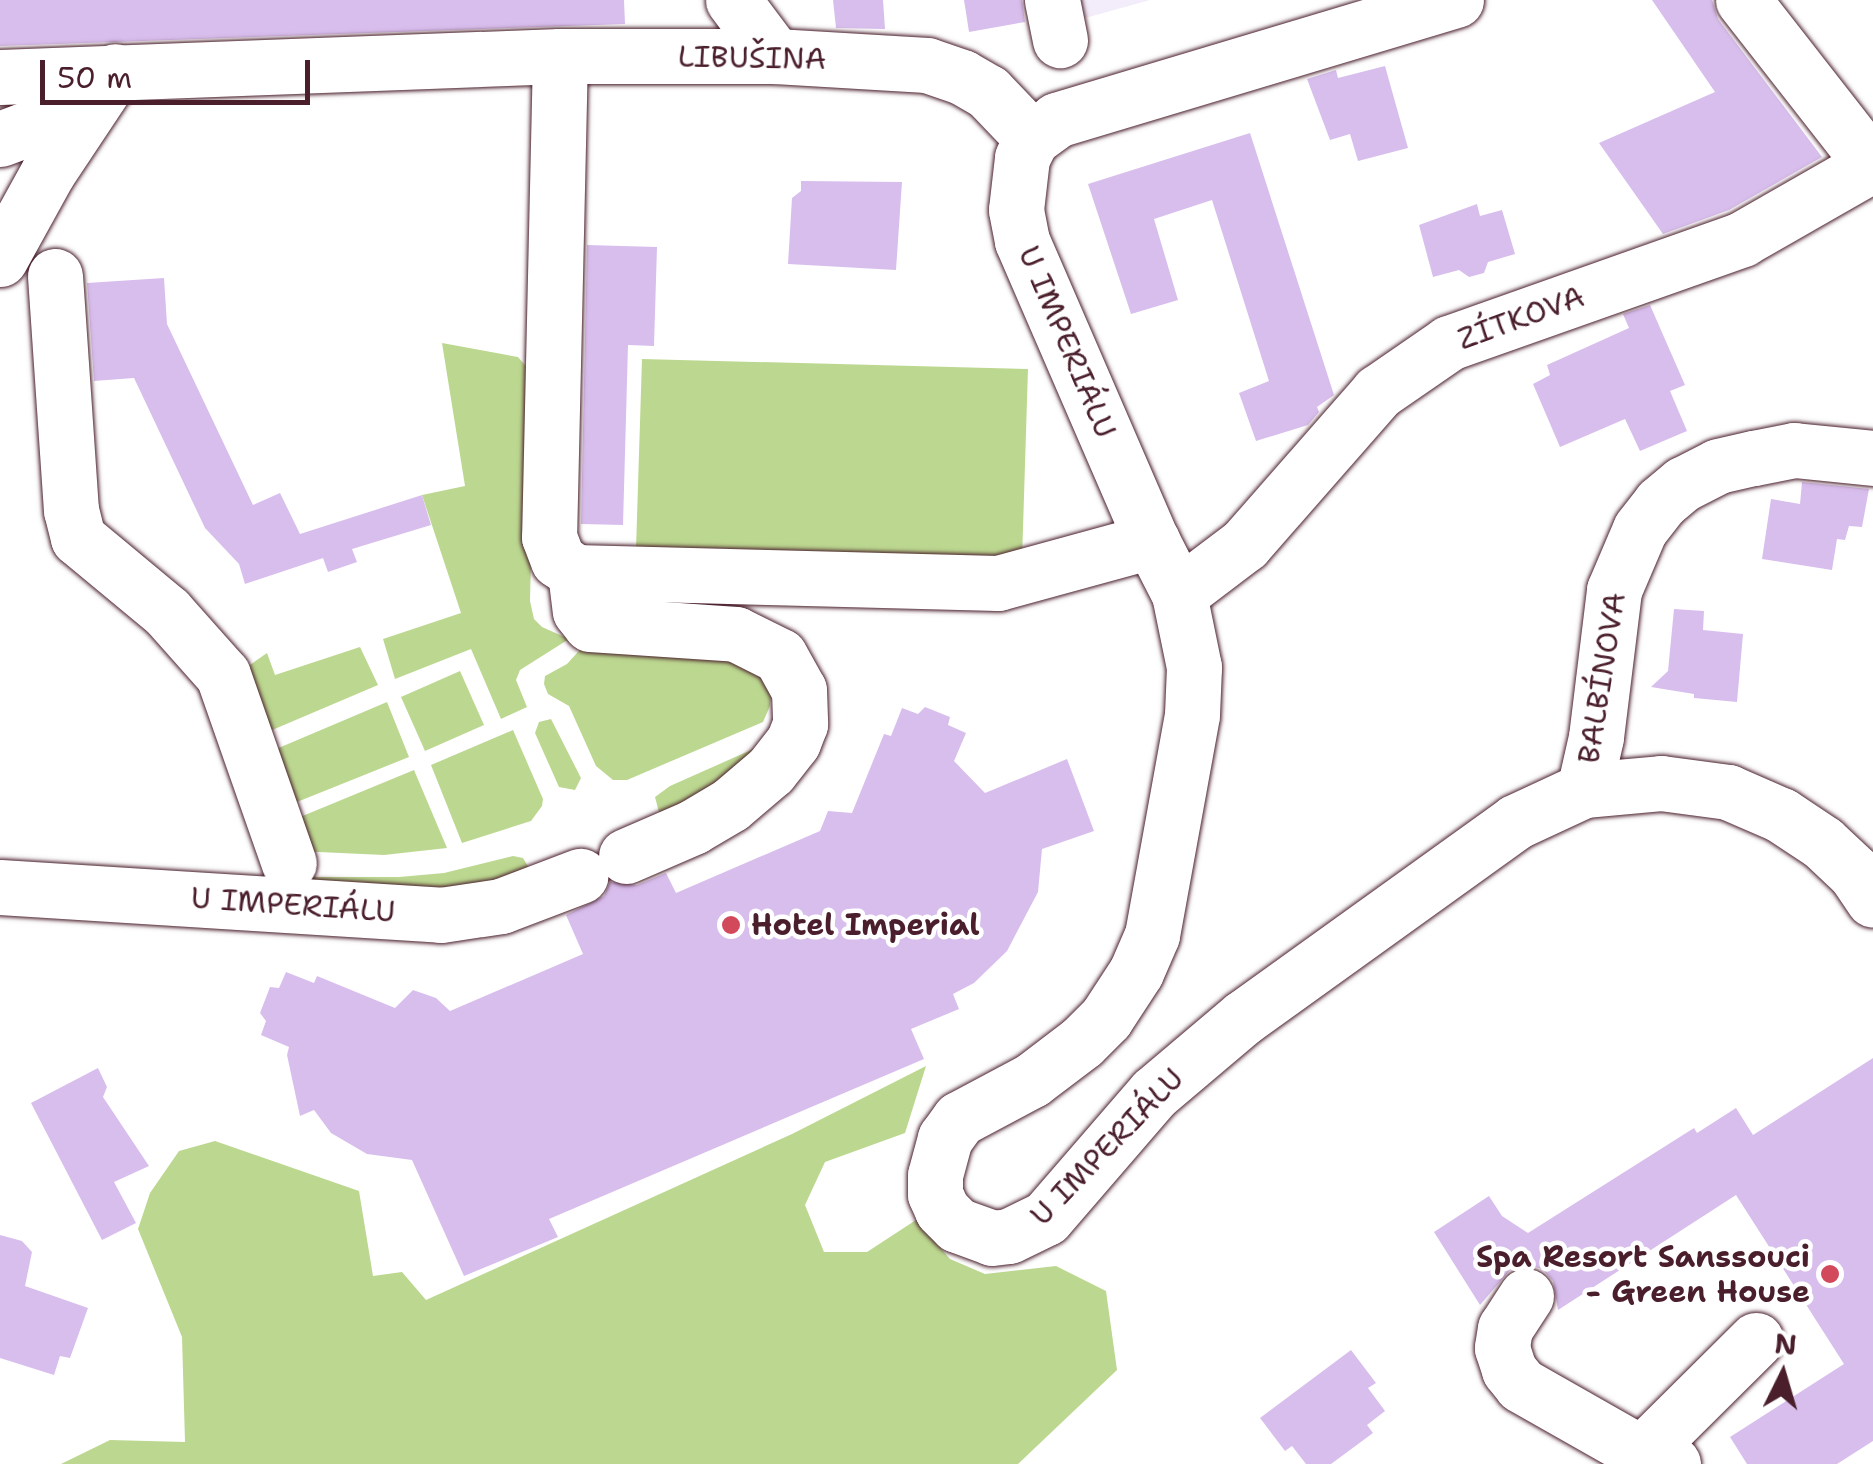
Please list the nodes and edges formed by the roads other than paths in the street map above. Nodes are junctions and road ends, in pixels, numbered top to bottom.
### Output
1 (734, 0) edge
2 (1456, 0) edge
3 (1743, 0) edge
4 (560, 56) junction
5 (775, 56) junction
6 (0, 77) edge
7 (104, 87) junction
8 (1032, 138) junction
9 (0, 139) edge
10 (1865, 169) edge
11 (15, 218) edge
12 (0, 258) edge
13 (55, 276) dead end
14 (1873, 458) edge
15 (1152, 541) junction
16 (575, 572) junction
17 (1179, 594) junction
18 (1584, 790) junction
19 (289, 863) dead end
20 (0, 887) edge
21 (1873, 900) edge
22 (1526, 1296) dead end
23 (1756, 1340) dead end
24 (1648, 1460) edge

1 - 5 street
2 - 8 street
3 - 10 street
4 - 5 street, LIBUŠINA
4 - 7 street, LIBUŠINA
4 - 16 street, U IMPERIÁLU
5 - 8 street, LIBUŠINA
6 - 7 street, LIBUŠINA
7 - 9 street
7 - 11 street
8 - 15 street, U IMPERIÁLU
10 - 17 street, ZÍTKOVA
11 - 12 street
13 - 19 street
14 - 18 street, BALBÍNOVA
15 - 16 street
15 - 17 street, U IMPERIÁLU
16 - 20 street, U IMPERIÁLU
17 - 18 street, U IMPERIÁLU
18 - 21 street, U IMPERIÁLU
22 - 24 street
23 - 24 street

